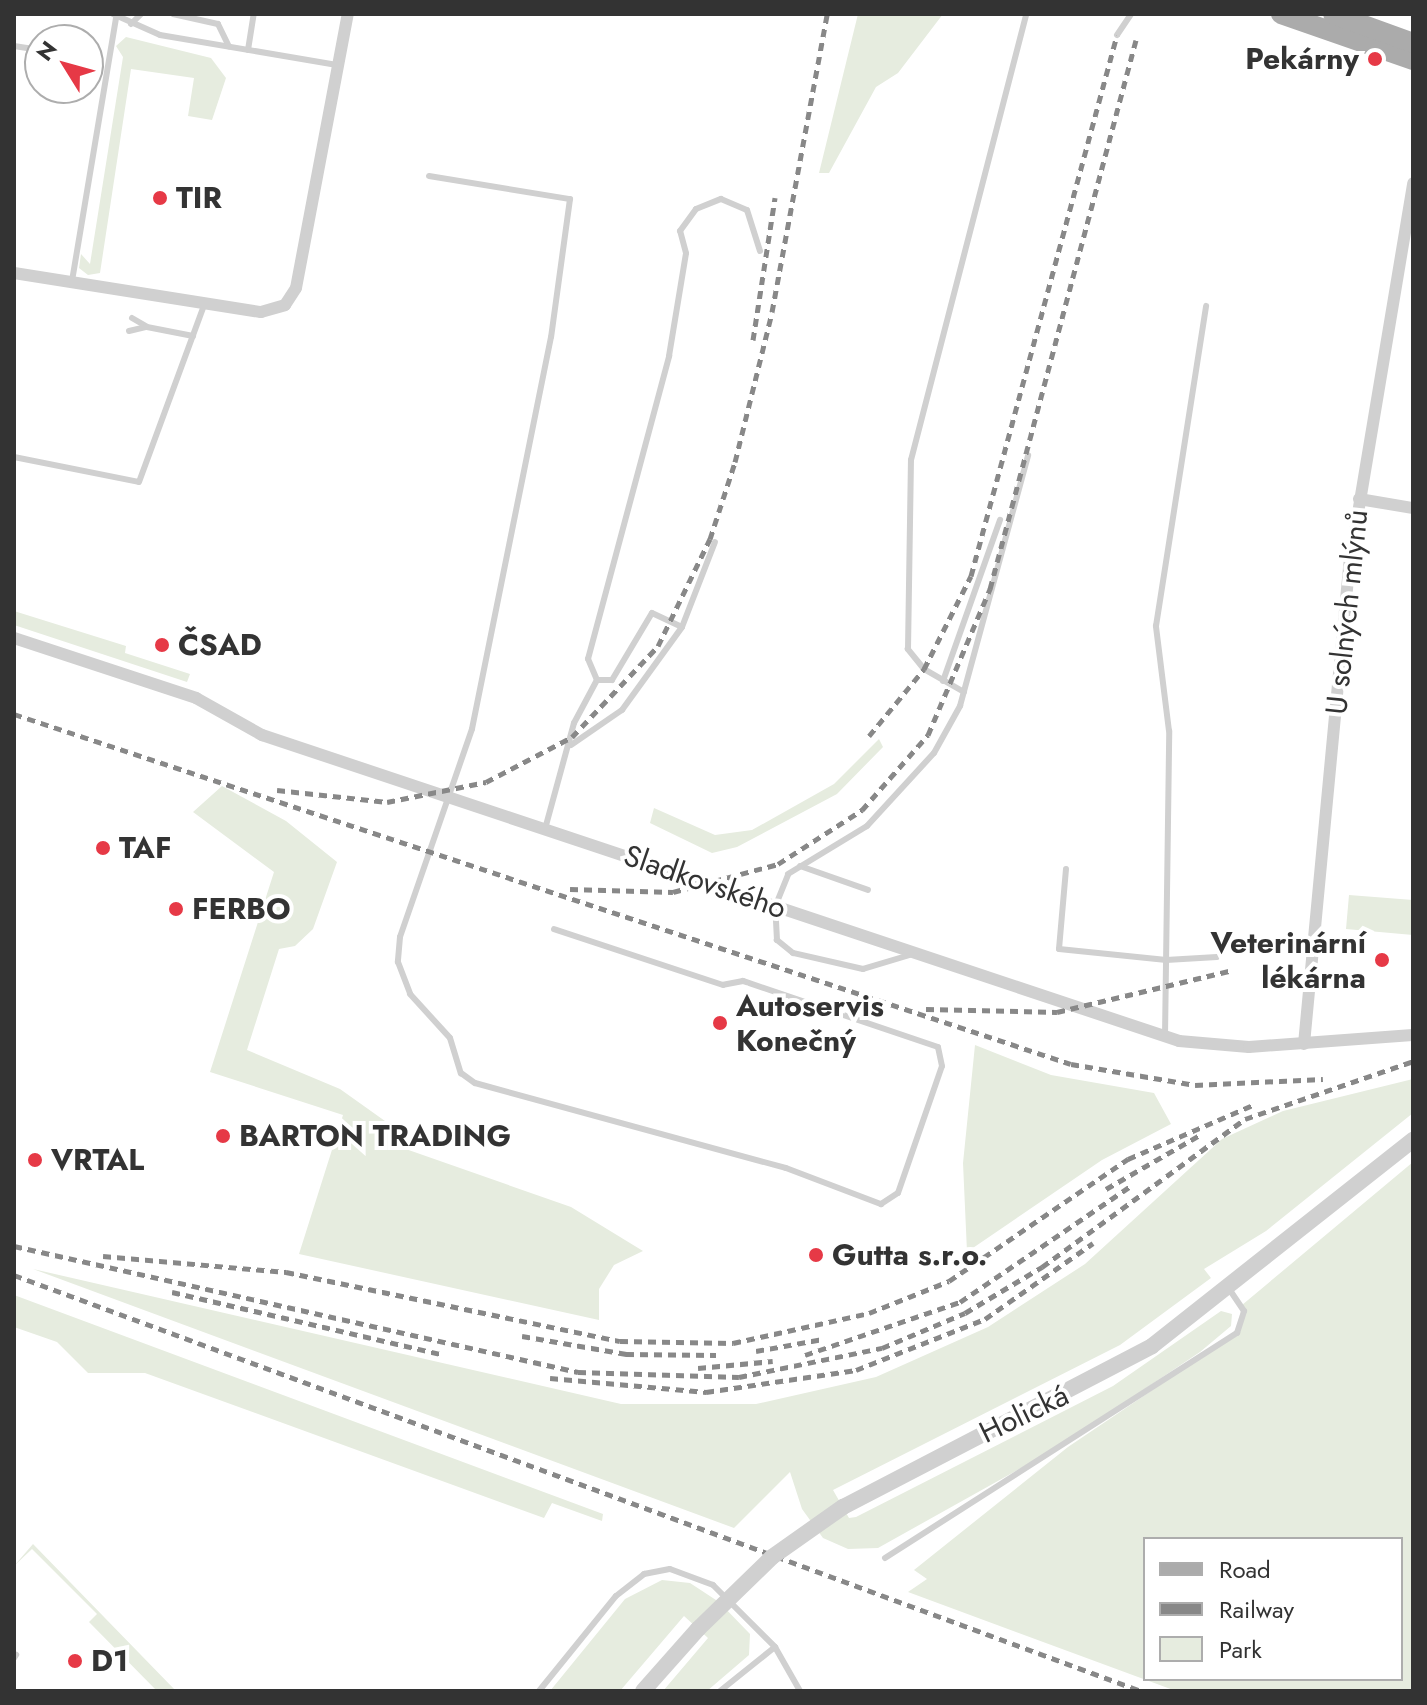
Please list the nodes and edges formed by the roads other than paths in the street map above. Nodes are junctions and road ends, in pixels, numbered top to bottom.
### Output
1 (133, 14) edge
2 (141, 14) edge
3 (173, 14) edge
4 (254, 14) edge
5 (348, 14) edge
6 (1026, 14) edge
7 (1131, 14) edge
8 (1281, 14) edge
9 (1333, 14) edge
10 (114, 15) edge
11 (131, 24) junction
12 (1117, 35) dead end
13 (1413, 43) edge
14 (229, 47) junction
15 (248, 50) junction
16 (1413, 60) edge
17 (338, 65) junction
18 (429, 176) dead end
19 (1413, 183) edge
20 (760, 251) dead end
21 (14, 273) edge
22 (72, 281) junction
23 (205, 303) junction
24 (1206, 306) dead end
25 (132, 318) dead end
26 (147, 327) junction
27 (129, 331) dead end
28 (193, 336) junction
29 (1028, 455) dead end
30 (14, 457) edge
31 (1359, 499) junction
32 (1413, 508) edge
33 (1000, 520) dead end
34 (715, 542) dead end
35 (682, 627) junction
36 (14, 638) edge
37 (597, 680) junction
38 (943, 681) junction
39 (964, 692) junction
40 (571, 745) junction
41 (448, 799) junction
42 (545, 829) junction
43 (800, 866) junction
44 (1066, 869) dead end
45 (868, 890) dead end
46 (775, 907) junction
47 (554, 929) dead end
48 (915, 953) junction
49 (1217, 957) dead end
50 (1166, 960) junction
51 (1413, 1035) edge
52 (1165, 1036) junction
53 (1304, 1044) junction
54 (1413, 1140) edge
55 (1228, 1287) junction
56 (885, 1558) dead end
57 (775, 1647) junction
58 (539, 1691) edge
59 (643, 1691) edge
60 (720, 1691) edge
61 (800, 1691) edge

1 - 11 lane
2 - 11 lane
3 - 14 lane
4 - 15 lane
5 - 17 street
6 - 38 lane
7 - 12 lane
8 - 16 main road
9 - 13 main road
10 - 11 lane
10 - 22 lane
11 - 14 lane
14 - 15 lane
15 - 17 lane
17 - 23 street
18 - 41 lane
19 - 31 street, U solných mlýnů
20 - 37 lane
21 - 22 street
22 - 23 street
23 - 28 lane
24 - 50 lane
25 - 26 lane
26 - 27 lane
26 - 28 lane
28 - 30 lane
29 - 39 lane
31 - 32 street
31 - 53 street, U solných mlýnů
33 - 38 lane
34 - 35 lane
35 - 37 lane
35 - 40 lane
36 - 41 street, Sladkovského
37 - 40 lane
38 - 39 lane
39 - 43 lane
40 - 42 lane
41 - 42 street, Sladkovského
41 - 47 lane
42 - 46 street, Sladkovského
43 - 45 lane
43 - 46 lane
44 - 50 lane
46 - 48 street, Sladkovského
46 - 48 lane
48 - 52 street, Sladkovského
49 - 50 lane
50 - 52 lane
51 - 53 street, Sladkovského
52 - 53 street, Sladkovského
54 - 55 street, Holická
55 - 56 lane
55 - 59 street, Holická, bridge
57 - 58 lane
57 - 60 lane
57 - 61 lane

